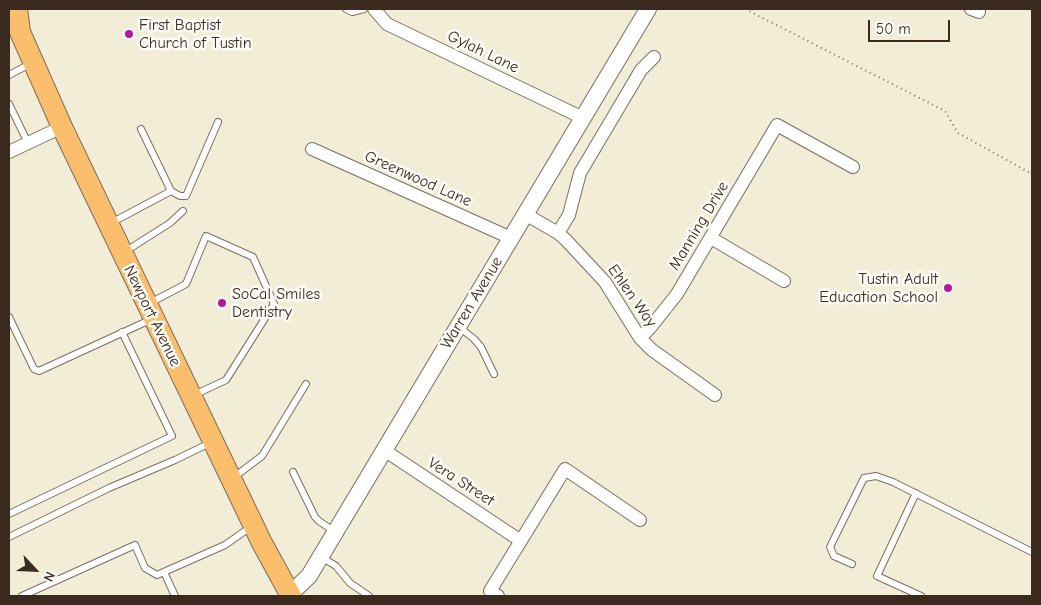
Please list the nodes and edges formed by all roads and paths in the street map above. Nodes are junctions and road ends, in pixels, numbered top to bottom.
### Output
1 (17, 9) edge
2 (346, 9) edge
3 (364, 9) edge
4 (374, 9) edge
5 (648, 9) edge
6 (745, 9) edge
7 (14, 29) edge
8 (654, 57) dead end
9 (33, 63) junction
10 (9, 75) edge
11 (9, 104) edge
12 (583, 118) junction
13 (218, 122) dead end
14 (62, 127) junction
15 (141, 129) dead end
16 (28, 143) junction
17 (312, 149) dead end
18 (9, 152) edge
19 (853, 167) dead end
20 (1032, 174) edge
21 (170, 191) junction
22 (183, 211) dead end
23 (525, 214) junction
24 (108, 224) junction
25 (558, 234) junction
26 (511, 238) junction
27 (711, 238) junction
28 (122, 253) junction
29 (784, 281) dead end
30 (150, 312) junction
31 (9, 317) edge
32 (458, 326) junction
33 (122, 332) junction
34 (640, 338) junction
35 (494, 374) dead end
36 (306, 384) dead end
37 (715, 395) dead end
38 (191, 396) junction
39 (213, 441) junction
40 (384, 450) junction
41 (293, 472) dead end
42 (231, 480) junction
43 (916, 494) junction
44 (9, 514) edge
45 (640, 520) dead end
46 (253, 525) junction
47 (335, 532) junction
48 (9, 537) edge
49 (521, 541) junction
50 (1032, 552) edge
51 (320, 557) junction
52 (852, 564) dead end
53 (164, 572) junction
54 (494, 594) edge
55 (290, 595) edge
56 (22, 596) edge
57 (175, 596) edge
58 (370, 596) edge
59 (922, 596) edge

1 - 7 main road, Newport Avenue
2 - 3 lane
4 - 12 street, Gylah Lane
5 - 12 street, Warren Avenue
6 - 20 path
7 - 9 main road, Newport Avenue
8 - 25 street
9 - 10 lane
9 - 14 main road, Newport Avenue
11 - 16 lane
12 - 23 street, Warren Avenue
13 - 21 lane
14 - 16 street
14 - 24 main road, Newport Avenue
15 - 21 lane
16 - 18 street
17 - 26 street, Greenwood Lane
19 - 27 street, Manning Drive
21 - 24 lane
22 - 28 lane
23 - 25 street, Ehlen Way
23 - 26 street, Warren Avenue
24 - 28 main road, Newport Avenue
25 - 34 street, Ehlen Way
26 - 32 street, Warren Avenue
27 - 29 street
27 - 34 street, Manning Drive
28 - 30 main road, Newport Avenue
30 - 33 lane
30 - 38 main road, Newport Avenue
30 - 38 lane
31 - 33 lane
32 - 35 lane
32 - 40 street, Warren Avenue
33 - 44 lane
34 - 37 street, Ehlen Way
36 - 42 lane
38 - 39 main road, Newport Avenue
39 - 42 main road, Newport Avenue
39 - 48 lane
40 - 47 street, Warren Avenue
40 - 49 street, Vera Street
41 - 47 lane
42 - 46 main road, Newport Avenue
43 - 50 lane
43 - 52 lane
43 - 59 lane
45 - 49 street
46 - 53 lane
46 - 55 main road, Newport Avenue
47 - 51 street, Warren Avenue
49 - 54 street
51 - 55 street, Warren Avenue
51 - 58 lane
53 - 56 lane
53 - 57 lane

